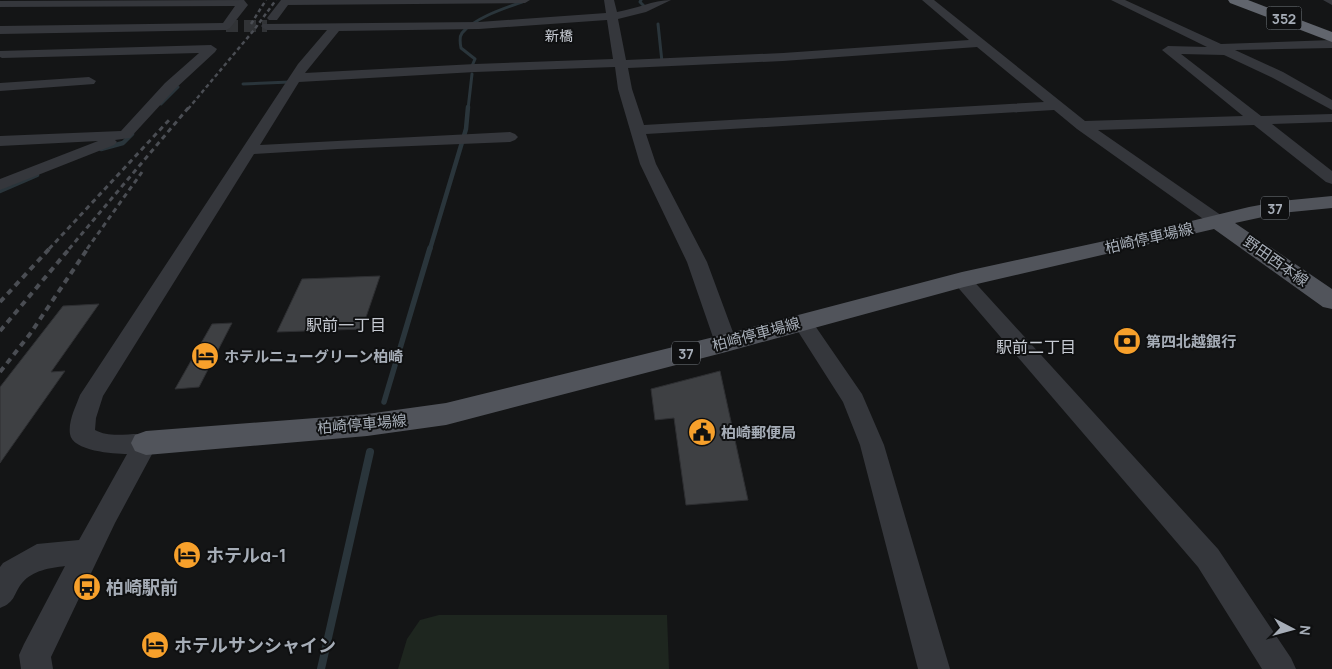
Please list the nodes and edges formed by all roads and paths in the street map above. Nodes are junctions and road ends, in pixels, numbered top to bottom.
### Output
1 (525, 0) edge
2 (609, 0) edge
3 (666, 0) edge
4 (927, 0) edge
5 (1116, 0) edge
6 (1235, 0) edge
7 (1328, 0) edge
8 (240, 1) edge
9 (1332, 2) edge
10 (0, 4) edge
11 (611, 16) junction
12 (336, 27) junction
13 (1332, 28) edge
14 (0, 30) edge
15 (40, 30) junction
16 (1316, 30) junction
17 (1332, 37) edge
18 (978, 43) junction
19 (1332, 44) edge
20 (1225, 50) junction
21 (1, 55) edge
22 (620, 64) junction
23 (295, 78) junction
24 (89, 81) dead end
25 (0, 87) edge
26 (1057, 106) junction
27 (1332, 106) edge
28 (1332, 118) edge
29 (1256, 120) junction
30 (1082, 126) junction
31 (639, 130) junction
32 (125, 135) junction
33 (510, 137) dead end
34 (0, 141) edge
35 (249, 150) junction
36 (1332, 180) edge
37 (0, 185) edge
38 (1332, 202) edge
39 (1219, 222) junction
40 (962, 280) junction
41 (1332, 300) edge
42 (802, 322) junction
43 (726, 343) junction
44 (146, 443) junction
45 (88, 551) junction
46 (0, 594) edge
47 (37, 669) edge
48 (934, 669) edge
49 (1280, 669) edge

1 - 12 street
2 - 11 street
3 - 11 street
4 - 18 street
5 - 20 street
6 - 16 highway, 352
7 - 9 street
8 - 10 street
8 - 15 street
11 - 12 street
11 - 22 street
12 - 23 street
13 - 16 street
14 - 15 street
15 - 21 street
16 - 17 highway, 352
18 - 22 street
18 - 26 street
19 - 20 street
20 - 27 street
20 - 29 street
21 - 32 street
22 - 23 street
22 - 31 street
23 - 35 street
24 - 25 street
26 - 30 street
26 - 31 street
28 - 29 street
29 - 30 street
29 - 36 street
30 - 39 street
31 - 43 street
32 - 34 street
32 - 37 street
33 - 35 street
35 - 44 street
38 - 39 main road, 柏崎停車場線 / 37
39 - 40 main road, 柏崎停車場線 / 37
39 - 41 main road, 野田西本線
40 - 42 main road, 柏崎停車場線 / 37
40 - 49 street
42 - 43 main road, 柏崎停車場線 / 37
42 - 48 street
43 - 44 main road, 柏崎停車場線 / 37
44 - 45 street
45 - 46 street
45 - 47 street

